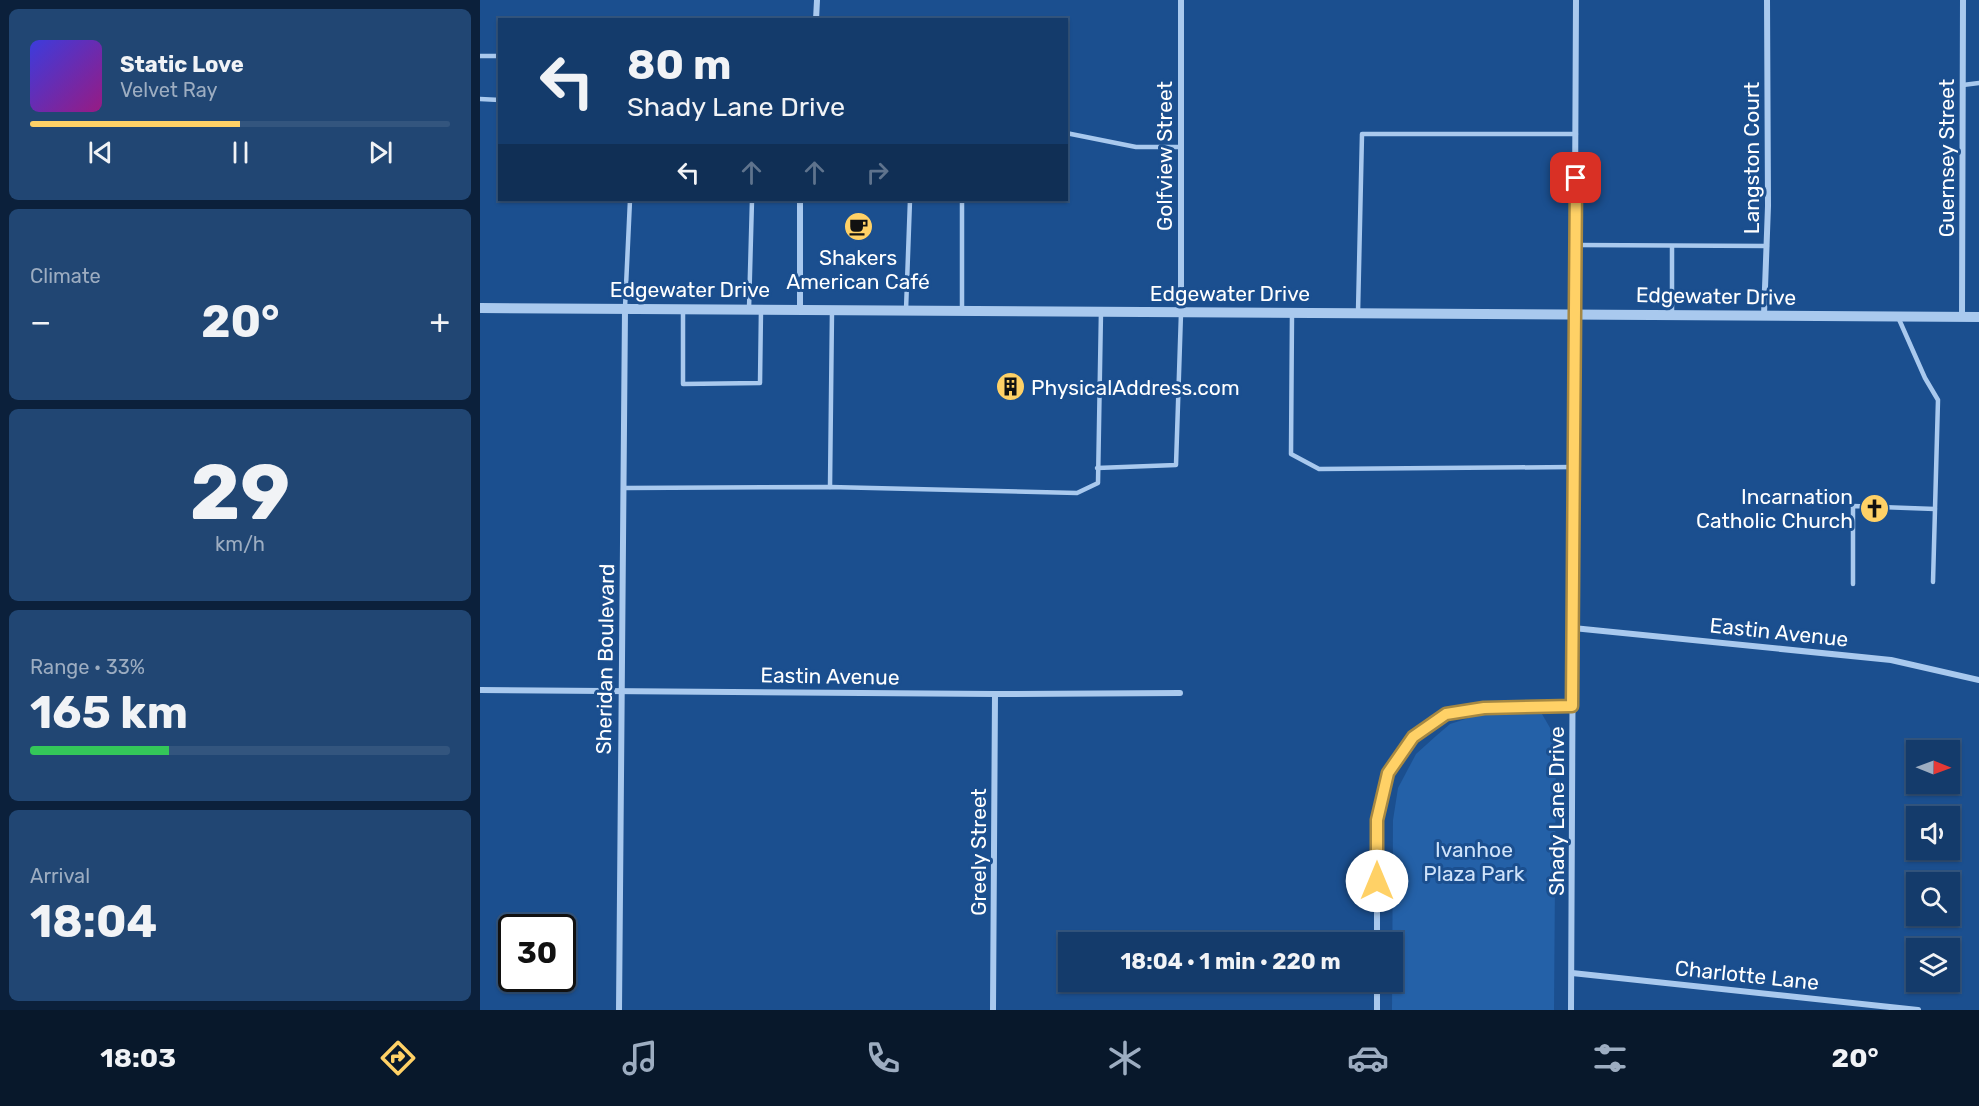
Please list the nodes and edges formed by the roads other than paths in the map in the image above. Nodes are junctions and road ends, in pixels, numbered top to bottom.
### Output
1 (817, 0) edge
2 (1181, 0) edge
3 (1576, 0) edge
4 (1767, 0) edge
5 (1963, 0) edge
6 (816, 18) edge
7 (480, 56) edge
8 (498, 56) edge
9 (1979, 83) edge
10 (1963, 85) junction
11 (480, 99) edge
12 (498, 100) edge
13 (1068, 133) edge
14 (1576, 134) junction
15 (1181, 147) junction
16 (630, 201) edge
17 (752, 201) edge
18 (800, 201) edge
19 (910, 201) edge
20 (962, 201) edge
21 (1576, 245) junction
22 (1767, 246) junction
23 (1672, 247) junction
24 (480, 308) edge
25 (625, 309) junction
26 (683, 309) junction
27 (749, 309) junction
28 (761, 309) junction
29 (800, 309) junction
30 (832, 310) junction
31 (906, 310) junction
32 (962, 310) junction
33 (1101, 311) junction
34 (1181, 312) junction
35 (1292, 312) junction
36 (1358, 313) junction
37 (1575, 314) junction
38 (1671, 315) junction
39 (1764, 315) junction
40 (1898, 317) junction
41 (1962, 317) junction
42 (1979, 317) edge
43 (1573, 467) junction
44 (1097, 468) junction
45 (830, 487) junction
46 (625, 488) junction
47 (1935, 509) junction
48 (1933, 582) dead end
49 (1853, 584) dead end
50 (1573, 628) junction
51 (1979, 680) edge
52 (480, 690) edge
53 (621, 690) junction
54 (1180, 693) dead end
55 (995, 694) junction
56 (1572, 706) junction
57 (1377, 932) edge
58 (1572, 973) junction
59 (1377, 992) edge
60 (619, 1010) edge
61 (993, 1010) edge
62 (1377, 1010) edge
63 (1571, 1010) edge
64 (1918, 1010) edge

1 - 6 street
2 - 15 street, Golfview Street
3 - 14 street, Shady Lane Drive
4 - 22 street, Langston Court
5 - 10 street, Guernsey Street
7 - 8 lane
9 - 10 lane
10 - 41 street, Guernsey Street
11 - 12 lane
13 - 15 lane
14 - 21 street, Shady Lane Drive
14 - 36 lane
15 - 34 street, Golfview Street
16 - 25 lane
17 - 27 lane
18 - 29 street
19 - 31 lane
20 - 32 lane
21 - 23 lane
21 - 37 street, Shady Lane Drive
22 - 23 lane
22 - 39 street, Langston Court
23 - 38 lane
24 - 25 street, Edgewater Drive
25 - 26 street, Edgewater Drive
25 - 46 street, Sheridan Boulevard
26 - 27 street, Edgewater Drive
26 - 28 lane
27 - 28 street, Edgewater Drive
28 - 29 street, Edgewater Drive
29 - 30 street, Edgewater Drive
30 - 31 street, Edgewater Drive
30 - 45 lane
31 - 32 street, Edgewater Drive
32 - 33 street, Edgewater Drive
33 - 34 street, Edgewater Drive
33 - 44 lane
34 - 35 street, Edgewater Drive
34 - 44 lane
35 - 36 street, Edgewater Drive
35 - 43 lane
36 - 37 street, Edgewater Drive
37 - 38 street, Edgewater Drive
37 - 43 street, Shady Lane Drive
38 - 39 street, Edgewater Drive
39 - 40 street, Edgewater Drive
40 - 41 street, Edgewater Drive
40 - 47 lane
41 - 42 street, Edgewater Drive
43 - 50 street, Shady Lane Drive
44 - 45 lane
45 - 46 lane
46 - 53 street, Sheridan Boulevard
47 - 48 lane
47 - 49 lane
50 - 51 street, Eastin Avenue
50 - 56 street, Shady Lane Drive
52 - 53 street, Eastin Avenue
53 - 55 street, Eastin Avenue
53 - 60 street, Sheridan Boulevard
54 - 55 street, Eastin Avenue
55 - 61 street, Greely Street
56 - 57 street
56 - 58 street, Shady Lane Drive
58 - 63 street, Shady Lane Drive
58 - 64 street, Charlotte Lane
59 - 62 street

